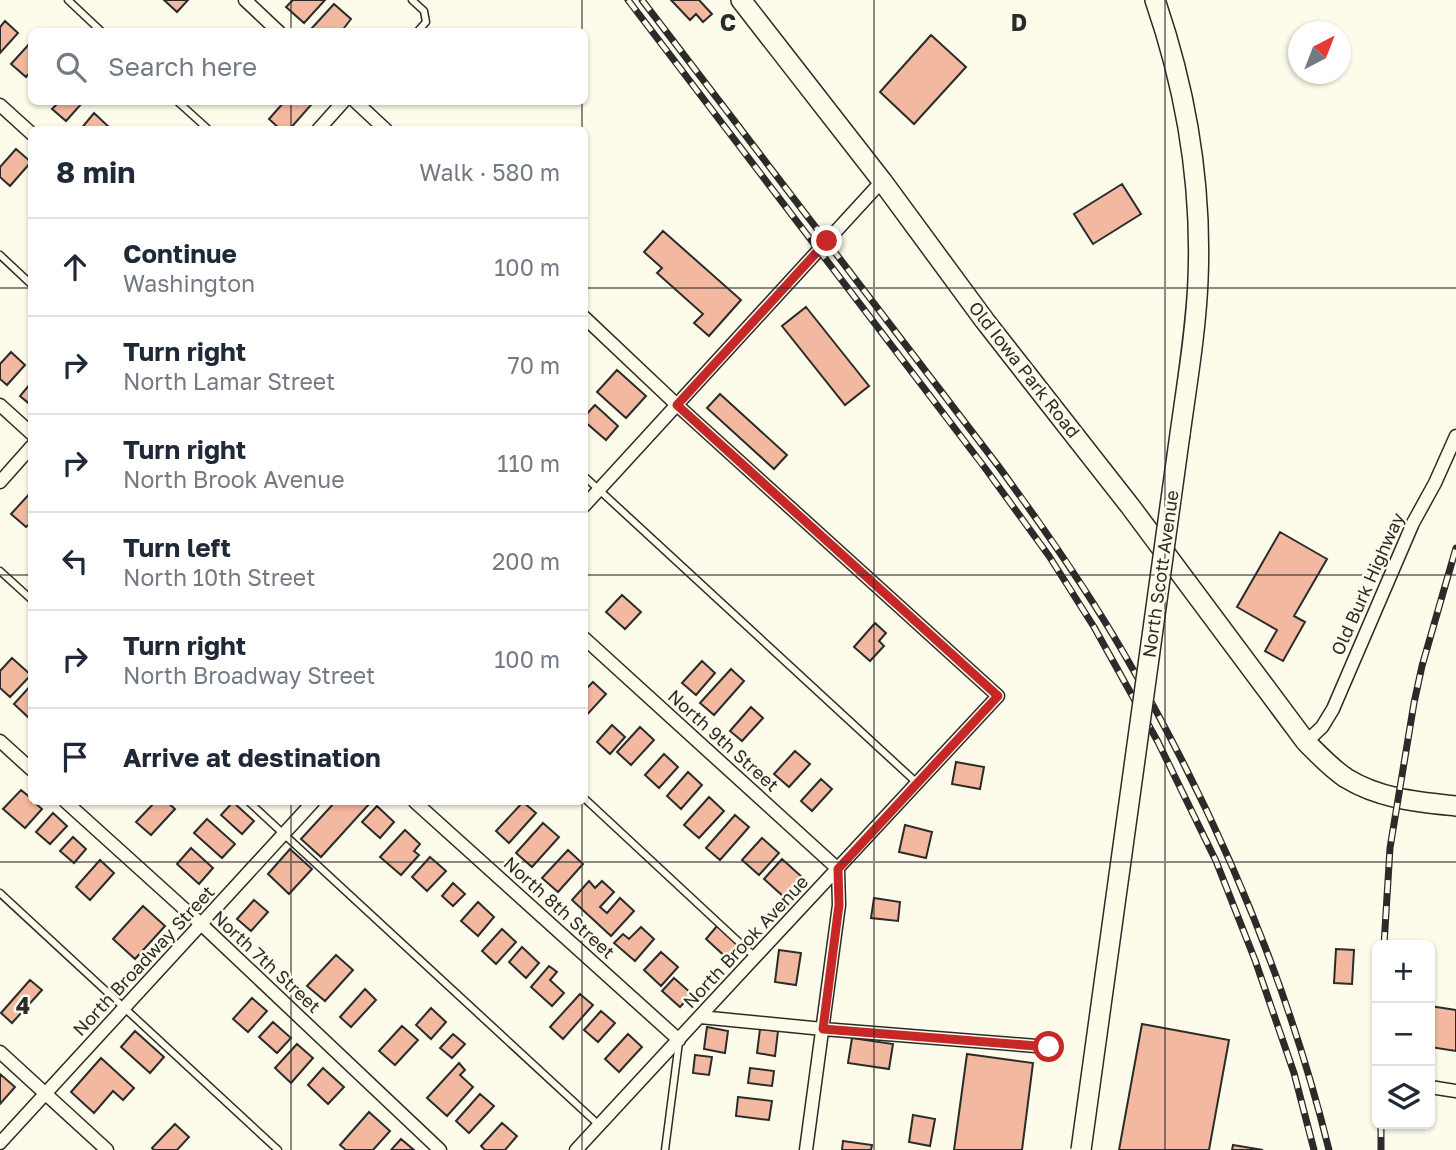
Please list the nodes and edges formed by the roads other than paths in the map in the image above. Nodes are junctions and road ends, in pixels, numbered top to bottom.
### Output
1 (68, 0) edge
2 (245, 0) edge
3 (412, 0) edge
4 (741, 0) edge
5 (1155, 0) edge
6 (98, 28) edge
7 (275, 28) edge
8 (421, 28) edge
9 (0, 105) edge
10 (181, 105) edge
11 (340, 105) edge
12 (359, 105) edge
13 (205, 126) edge
14 (322, 126) edge
15 (382, 126) edge
16 (28, 130) edge
17 (883, 181) junction
18 (0, 255) edge
19 (28, 281) edge
20 (588, 321) edge
21 (0, 405) edge
22 (677, 405) junction
23 (28, 430) edge
24 (1456, 436) edge
25 (28, 450) edge
26 (588, 480) edge
27 (0, 482) edge
28 (599, 490) junction
29 (588, 502) edge
30 (0, 571) edge
31 (28, 596) edge
32 (588, 642) edge
33 (0, 741) edge
34 (1306, 742) junction
35 (28, 766) edge
36 (917, 783) junction
37 (588, 802) edge
38 (69, 805) edge
39 (252, 805) edge
40 (310, 805) edge
41 (418, 805) edge
42 (1456, 806) edge
43 (284, 834) junction
44 (838, 869) junction
45 (0, 893) edge
46 (201, 924) junction
47 (754, 956) junction
48 (124, 1008) junction
49 (700, 1017) junction
50 (823, 1029) junction
51 (679, 1040) junction
52 (1049, 1047) dead end
53 (0, 1052) edge
54 (1435, 1088) edge
55 (1456, 1091) edge
56 (46, 1094) junction
57 (599, 1125) junction
58 (0, 1143) edge
59 (107, 1150) edge
60 (278, 1150) edge
61 (440, 1150) edge
62 (576, 1150) edge
63 (665, 1150) edge
64 (806, 1150) edge
65 (1081, 1150) edge

1 - 6 lane
2 - 7 street
3 - 8 lane
4 - 17 main road, Old Iowa Park Road
5 - 65 main road, North Scott Avenue, bridge
9 - 16 street
10 - 13 lane
11 - 14 street
12 - 15 street
17 - 22 street
17 - 34 main road, Old Iowa Park Road
18 - 19 lane
20 - 22 street
21 - 23 street
22 - 28 street
22 - 36 street, North Brook Avenue
24 - 34 street, Old Burk Highway
25 - 27 street
26 - 28 lane
28 - 29 street
28 - 36 lane
30 - 31 lane
32 - 44 street, North 9th Street
33 - 35 street
34 - 42 main road, Old Iowa Park Road
36 - 44 street, North Brook Avenue
37 - 47 lane
38 - 46 street, North 7th Street
39 - 43 lane
40 - 43 street, North Broadway Street
41 - 51 street, North 8th Street
43 - 46 street, North Broadway Street
43 - 57 lane
44 - 47 street, North Brook Avenue
44 - 50 street
45 - 48 lane
46 - 48 street, North Broadway Street
46 - 61 street, North 7th Street
47 - 49 street, North Brook Avenue
48 - 56 street, North Broadway Street
48 - 60 lane
49 - 50 street
49 - 51 street, North Brook Avenue
50 - 52 street
50 - 64 street
51 - 57 street, North Brook Avenue
51 - 63 lane
53 - 56 street
54 - 55 street
56 - 58 street, North Broadway Street
56 - 59 street
57 - 62 street, North Brook Avenue

